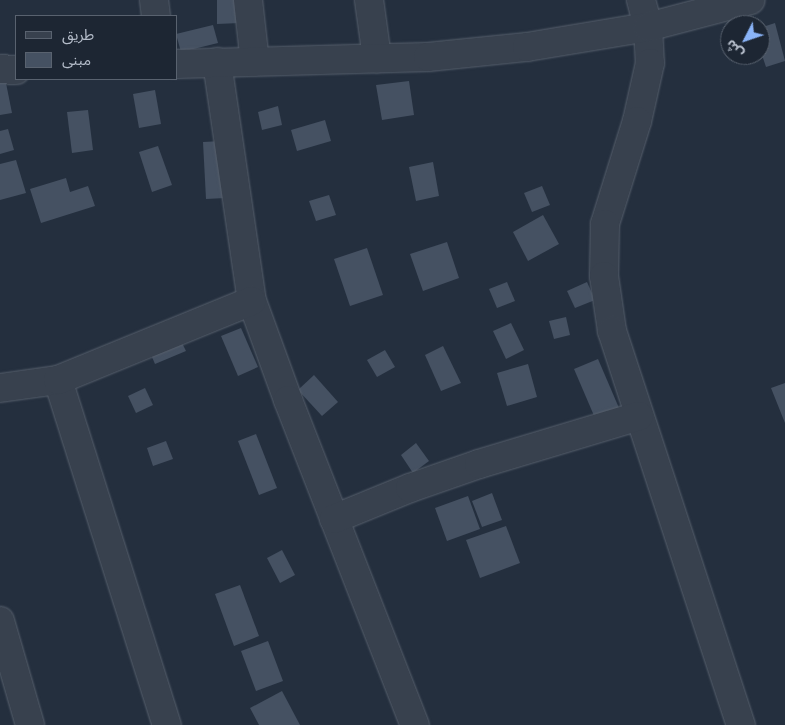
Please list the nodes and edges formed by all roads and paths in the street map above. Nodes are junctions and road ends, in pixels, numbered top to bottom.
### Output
1 (154, 0) edge
2 (248, 0) edge
3 (369, 0) edge
4 (641, 0) edge
5 (750, 0) edge
6 (156, 15) edge
7 (648, 27) junction
8 (377, 58) junction
9 (217, 62) junction
10 (255, 62) junction
11 (178, 64) edge
12 (0, 69) edge
13 (15, 70) edge
14 (252, 301) junction
15 (58, 380) junction
16 (0, 388) edge
17 (639, 416) junction
18 (334, 519) junction
19 (0, 621) edge
20 (30, 725) edge
21 (167, 725) edge
22 (416, 725) edge
23 (741, 725) edge

1 - 6 street
2 - 10 street
3 - 8 street
4 - 7 street
5 - 7 street
7 - 8 street
7 - 17 street
8 - 10 street
9 - 10 street
9 - 11 street
9 - 14 street
12 - 13 street
14 - 15 street
14 - 18 street
15 - 16 street
15 - 21 street
17 - 18 street
17 - 23 street
18 - 22 street
19 - 20 street

